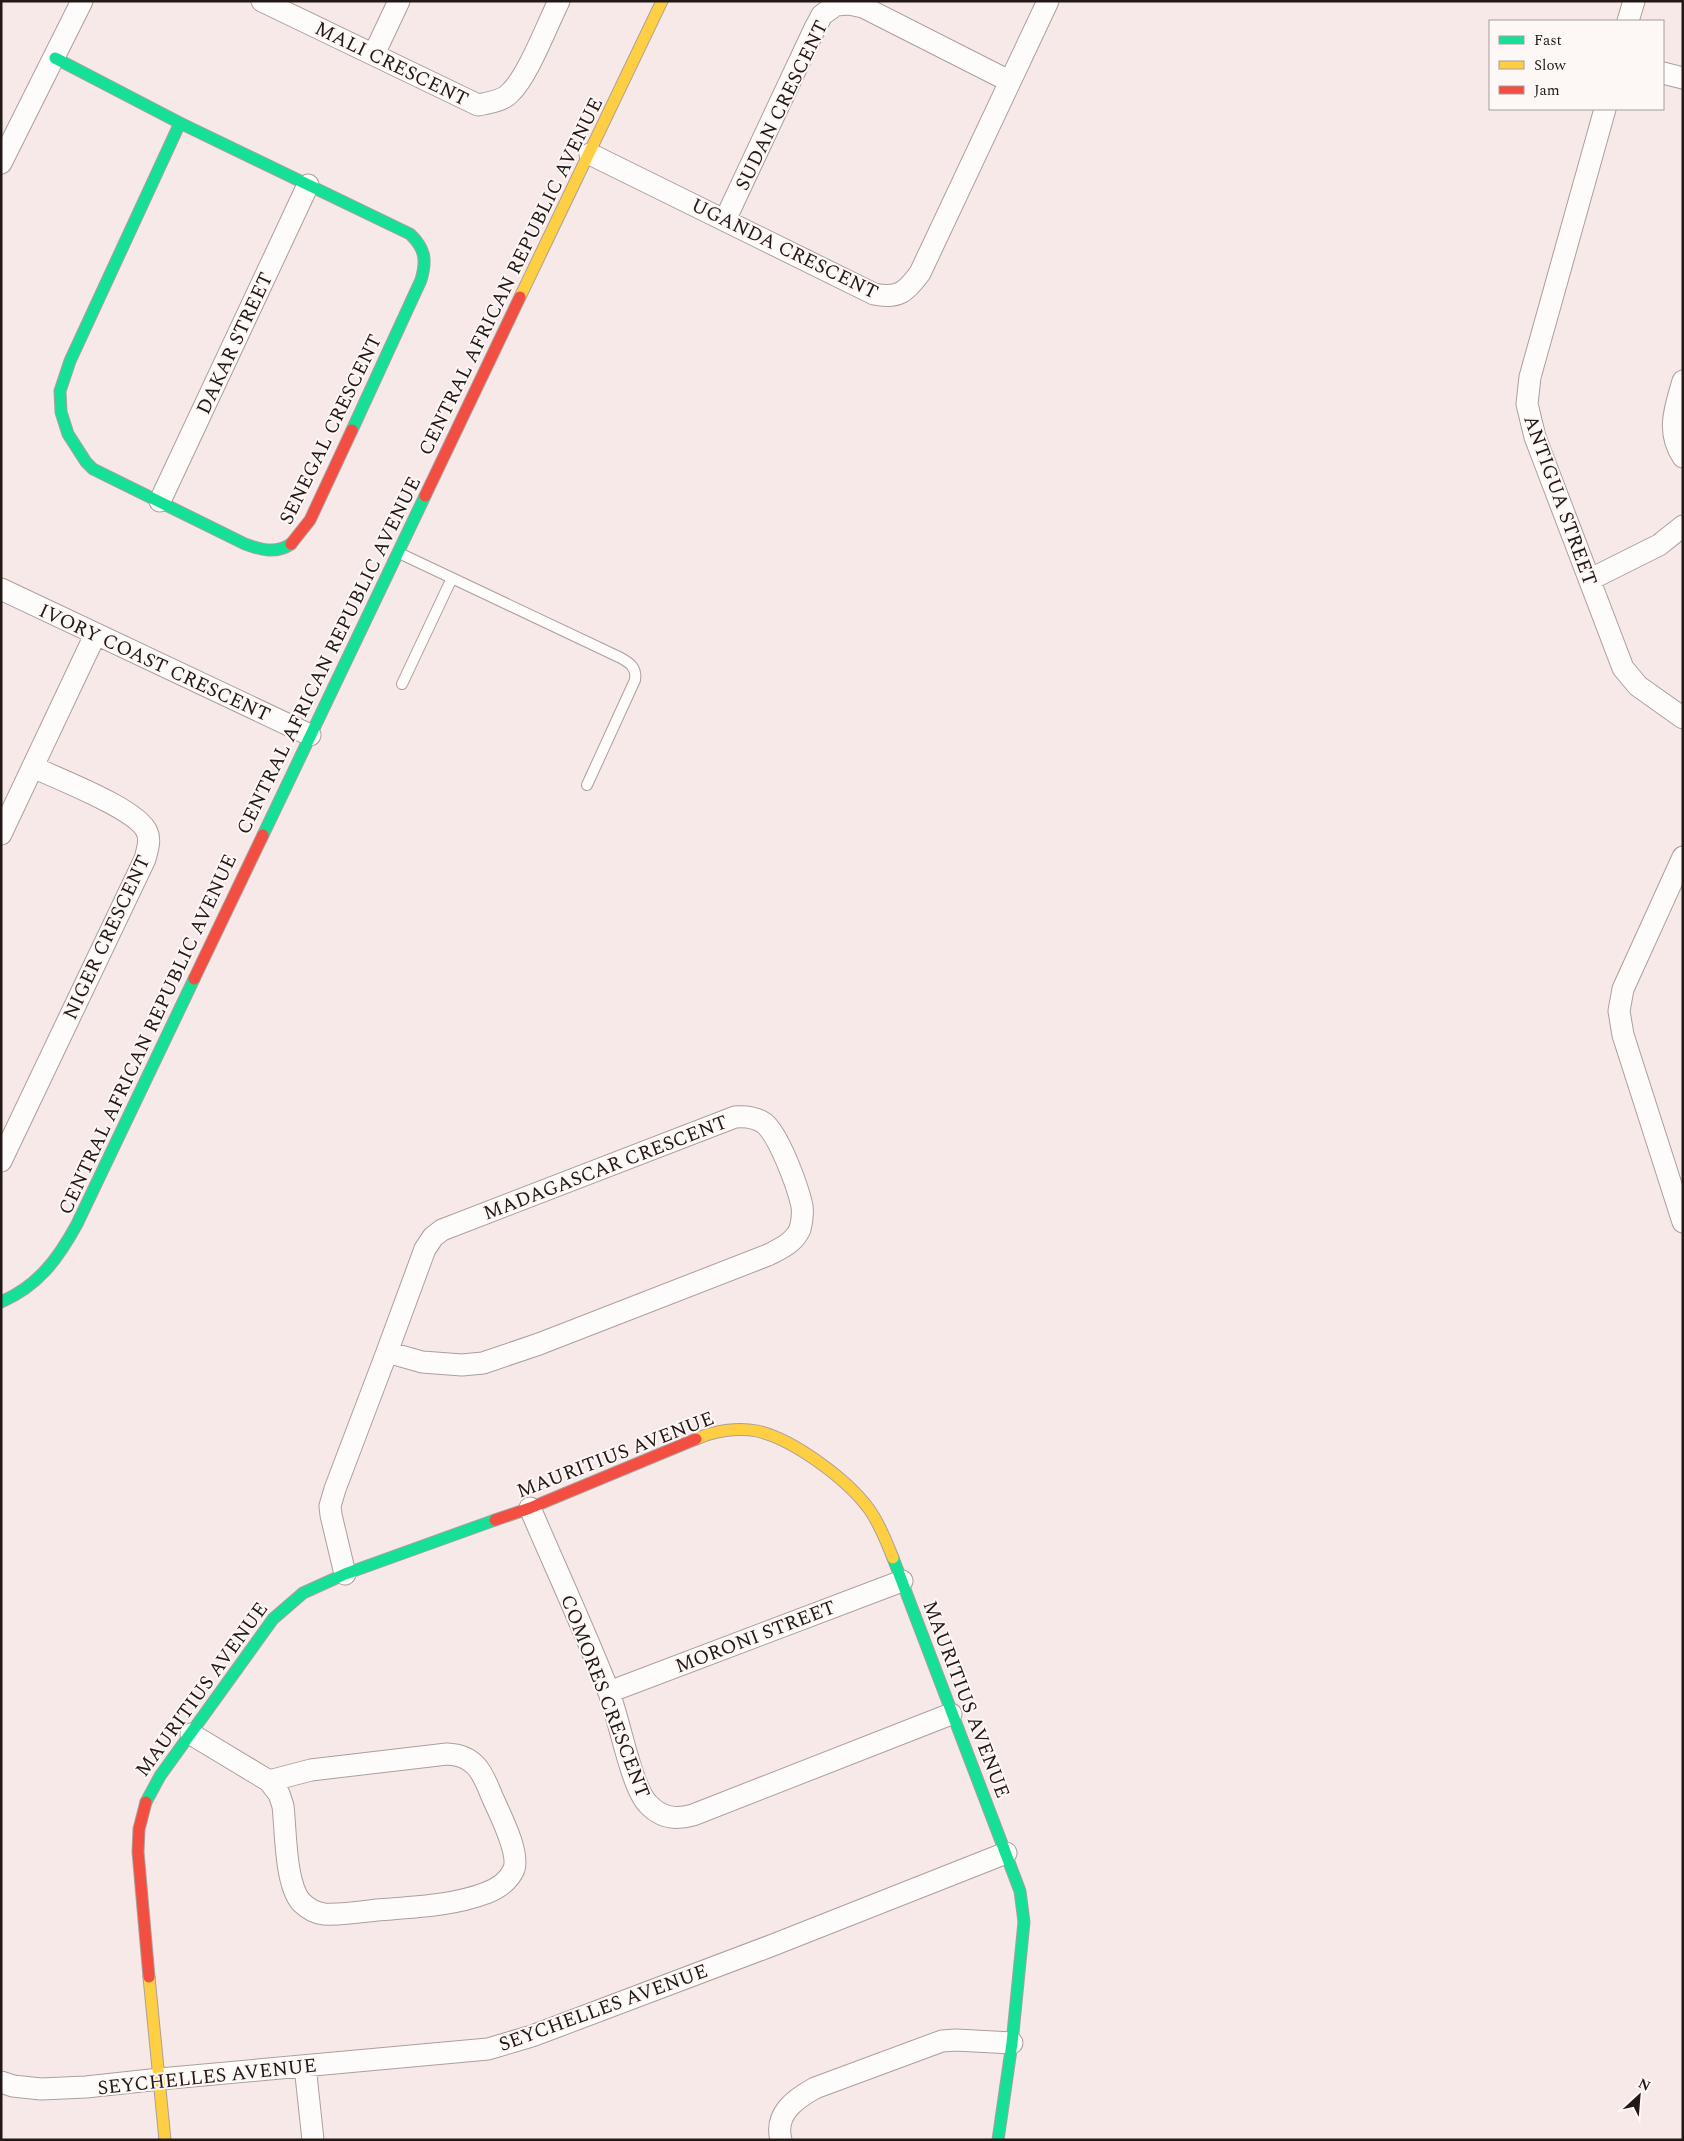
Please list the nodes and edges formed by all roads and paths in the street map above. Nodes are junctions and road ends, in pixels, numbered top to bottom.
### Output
1 (82, 1) edge
2 (262, 1) edge
3 (399, 1) edge
4 (559, 1) edge
5 (662, 1) edge
6 (1048, 1) edge
7 (1634, 1) edge
8 (1628, 20) edge
9 (374, 54) junction
10 (55, 58) junction
11 (1664, 73) edge
12 (1683, 78) edge
13 (1010, 81) junction
14 (1605, 110) edge
15 (180, 123) junction
16 (590, 154) junction
17 (1, 163) edge
18 (308, 185) junction
19 (726, 220) junction
20 (1683, 381) edge
21 (1683, 457) edge
22 (160, 501) junction
23 (1683, 526) edge
24 (398, 552) junction
25 (452, 578) junction
26 (1591, 579) junction
27 (1, 589) edge
28 (95, 635) junction
29 (402, 684) dead end
30 (1683, 718) edge
31 (310, 735) junction
32 (33, 767) junction
33 (586, 785) dead end
34 (1, 834) edge
35 (1683, 857) edge
36 (1, 1161) edge
37 (1683, 1222) edge
38 (1, 1302) edge
39 (387, 1352) junction
40 (530, 1508) junction
41 (345, 1574) junction
42 (902, 1581) junction
43 (609, 1692) junction
44 (951, 1714) junction
45 (191, 1734) junction
46 (269, 1781) junction
47 (1006, 1853) junction
48 (1012, 2043) junction
49 (305, 2066) junction
50 (160, 2079) junction
51 (1, 2082) edge
52 (165, 2140) edge
53 (313, 2140) edge
54 (781, 2140) edge
55 (998, 2140) edge

1 - 10 street
2 - 9 street, MALI CRESCENT
3 - 9 street
4 - 9 street, MALI CRESCENT
5 - 16 street, CENTRAL AFRICAN REPUBLIC AVENUE
6 - 13 street, UGANDA CRESCENT
7 - 8 street
10 - 15 street, SENEGAL CRESCENT
10 - 17 street
11 - 12 street
13 - 19 street, UGANDA CRESCENT
13 - 19 street, SUDAN CRESCENT
14 - 26 street, ANTIGUA STREET
15 - 18 street, SENEGAL CRESCENT
15 - 22 street, SENEGAL CRESCENT
16 - 19 street, UGANDA CRESCENT
16 - 24 street, CENTRAL AFRICAN REPUBLIC AVENUE
18 - 22 street, DAKAR STREET
18 - 22 street, SENEGAL CRESCENT
20 - 21 street
23 - 26 street
24 - 25 lane
24 - 31 street, CENTRAL AFRICAN REPUBLIC AVENUE
25 - 29 lane
25 - 33 lane
26 - 30 street, ANTIGUA STREET
27 - 28 street, IVORY COAST CRESCENT
28 - 31 street, IVORY COAST CRESCENT
28 - 32 street
31 - 38 street, CENTRAL AFRICAN REPUBLIC AVENUE
32 - 34 street
32 - 36 street, NIGER CRESCENT
35 - 37 street
39 - 39 street, MADAGASCAR CRESCENT
39 - 41 street, MADAGASCAR CRESCENT
40 - 41 street, MAURITIUS AVENUE
40 - 42 street, MAURITIUS AVENUE
40 - 43 street, COMORES CRESCENT
41 - 45 street, MAURITIUS AVENUE
42 - 43 street, MORONI STREET
42 - 44 street, MAURITIUS AVENUE
43 - 44 street, COMORES CRESCENT
44 - 47 street, MAURITIUS AVENUE
45 - 46 street
45 - 50 street, MAURITIUS AVENUE
46 - 46 street
47 - 48 street, MAURITIUS AVENUE
47 - 49 street, SEYCHELLES AVENUE
48 - 54 street
48 - 55 street, MAURITIUS AVENUE
49 - 50 street, SEYCHELLES AVENUE
49 - 53 street
50 - 51 street, SEYCHELLES AVENUE
50 - 52 street, MAURITIUS AVENUE

